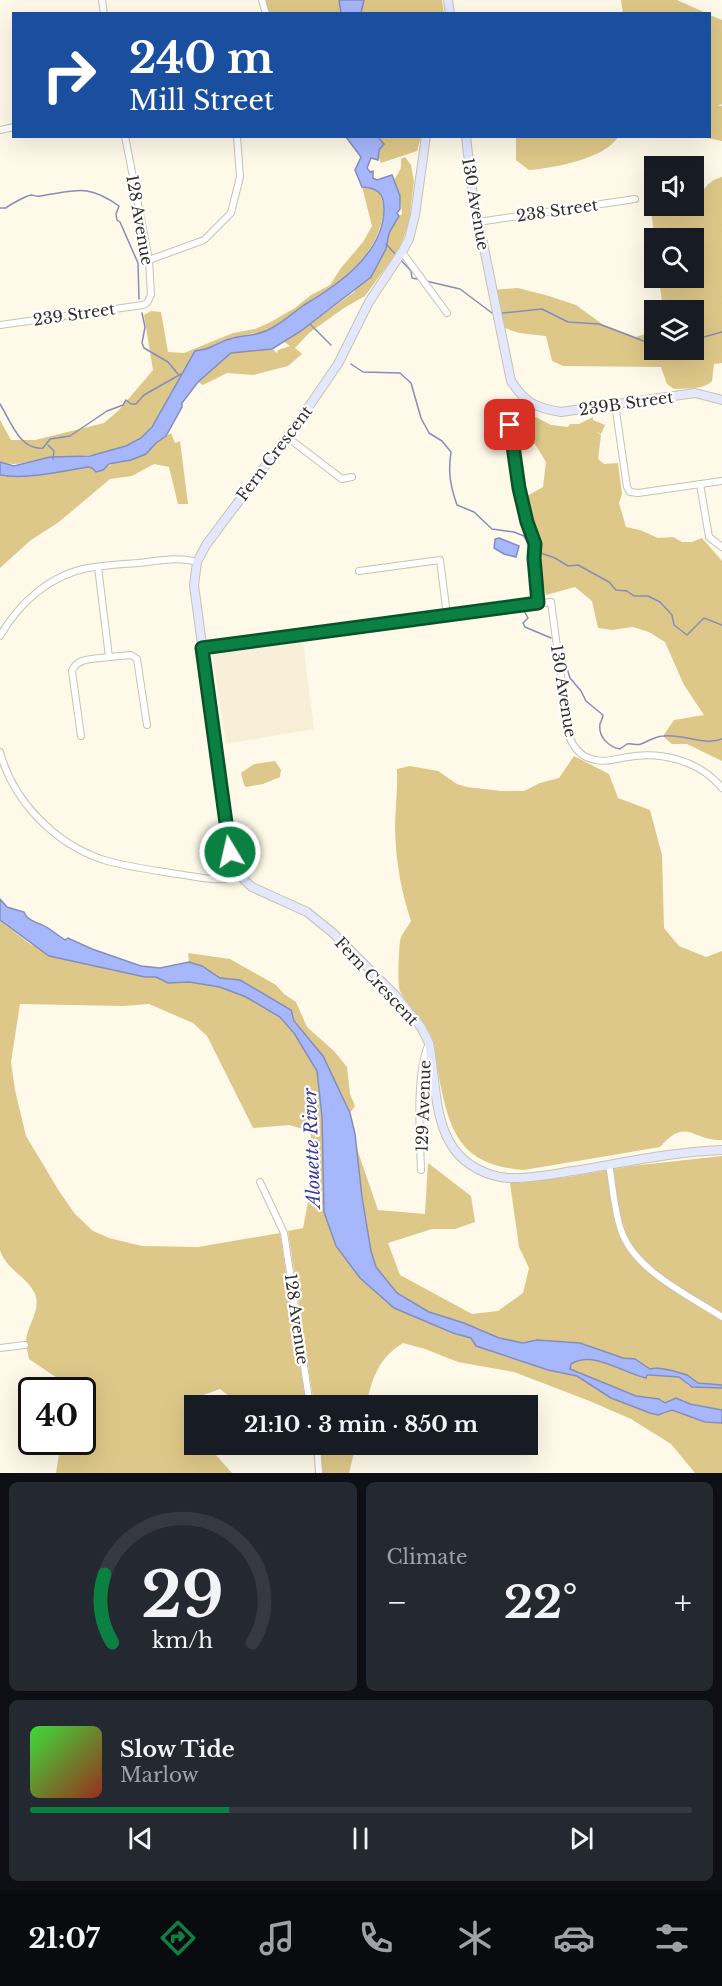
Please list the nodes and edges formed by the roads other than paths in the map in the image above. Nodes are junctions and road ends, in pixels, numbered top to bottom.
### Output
1 (125, 138) edge
2 (237, 138) edge
3 (426, 138) edge
4 (466, 138) edge
5 (635, 199) dead end
6 (478, 222) junction
7 (400, 255) junction
8 (149, 260) junction
9 (147, 303) joint
10 (447, 313) dead end
11 (0, 325) edge
12 (722, 400) edge
13 (531, 404) joint
14 (615, 404) junction
15 (510, 425) dead end
16 (287, 437) junction
17 (352, 477) dead end
18 (722, 481) edge
19 (700, 484) junction
20 (722, 547) edge
21 (197, 562) junction
22 (98, 567) junction
23 (359, 571) dead end
24 (538, 603) junction
25 (447, 615) junction
26 (0, 636) edge
27 (202, 648) junction
28 (109, 657) junction
29 (147, 725) dead end
30 (81, 736) dead end
31 (0, 752) edge
32 (722, 788) edge
33 (240, 876) junction
34 (429, 1043) junction
35 (722, 1150) edge
36 (609, 1165) junction
37 (421, 1170) dead end
38 (260, 1182) dead end
39 (722, 1317) edge
40 (25, 1345) dead end
41 (0, 1348) edge
42 (308, 1395) edge
43 (318, 1455) edge
44 (320, 1473) edge

1 - 8 street, 128 Avenue
2 - 8 street
3 - 7 street, Fern Crescent
4 - 6 street, 130 Avenue
5 - 6 street, 238 Street
6 - 13 street, 130 Avenue
7 - 10 street
7 - 16 street, Fern Crescent
8 - 9 street, 128 Avenue
9 - 11 street, 239 Street
12 - 14 street, 239B Street
13 - 14 street, 239B Street
14 - 19 street
15 - 24 street
16 - 17 street
16 - 21 street, Fern Crescent
18 - 19 street
19 - 20 street
21 - 22 street
21 - 27 street
22 - 26 street
22 - 28 street
23 - 25 street
24 - 25 street
24 - 32 street, 130 Avenue
25 - 27 street
27 - 33 street
28 - 29 street
28 - 30 street
31 - 33 street
33 - 34 street, Fern Crescent
34 - 36 street, Fern Crescent
34 - 37 street, 129 Avenue
35 - 36 street, Fern Crescent
36 - 39 street
38 - 42 street, 128 Avenue
40 - 41 street
43 - 44 street

